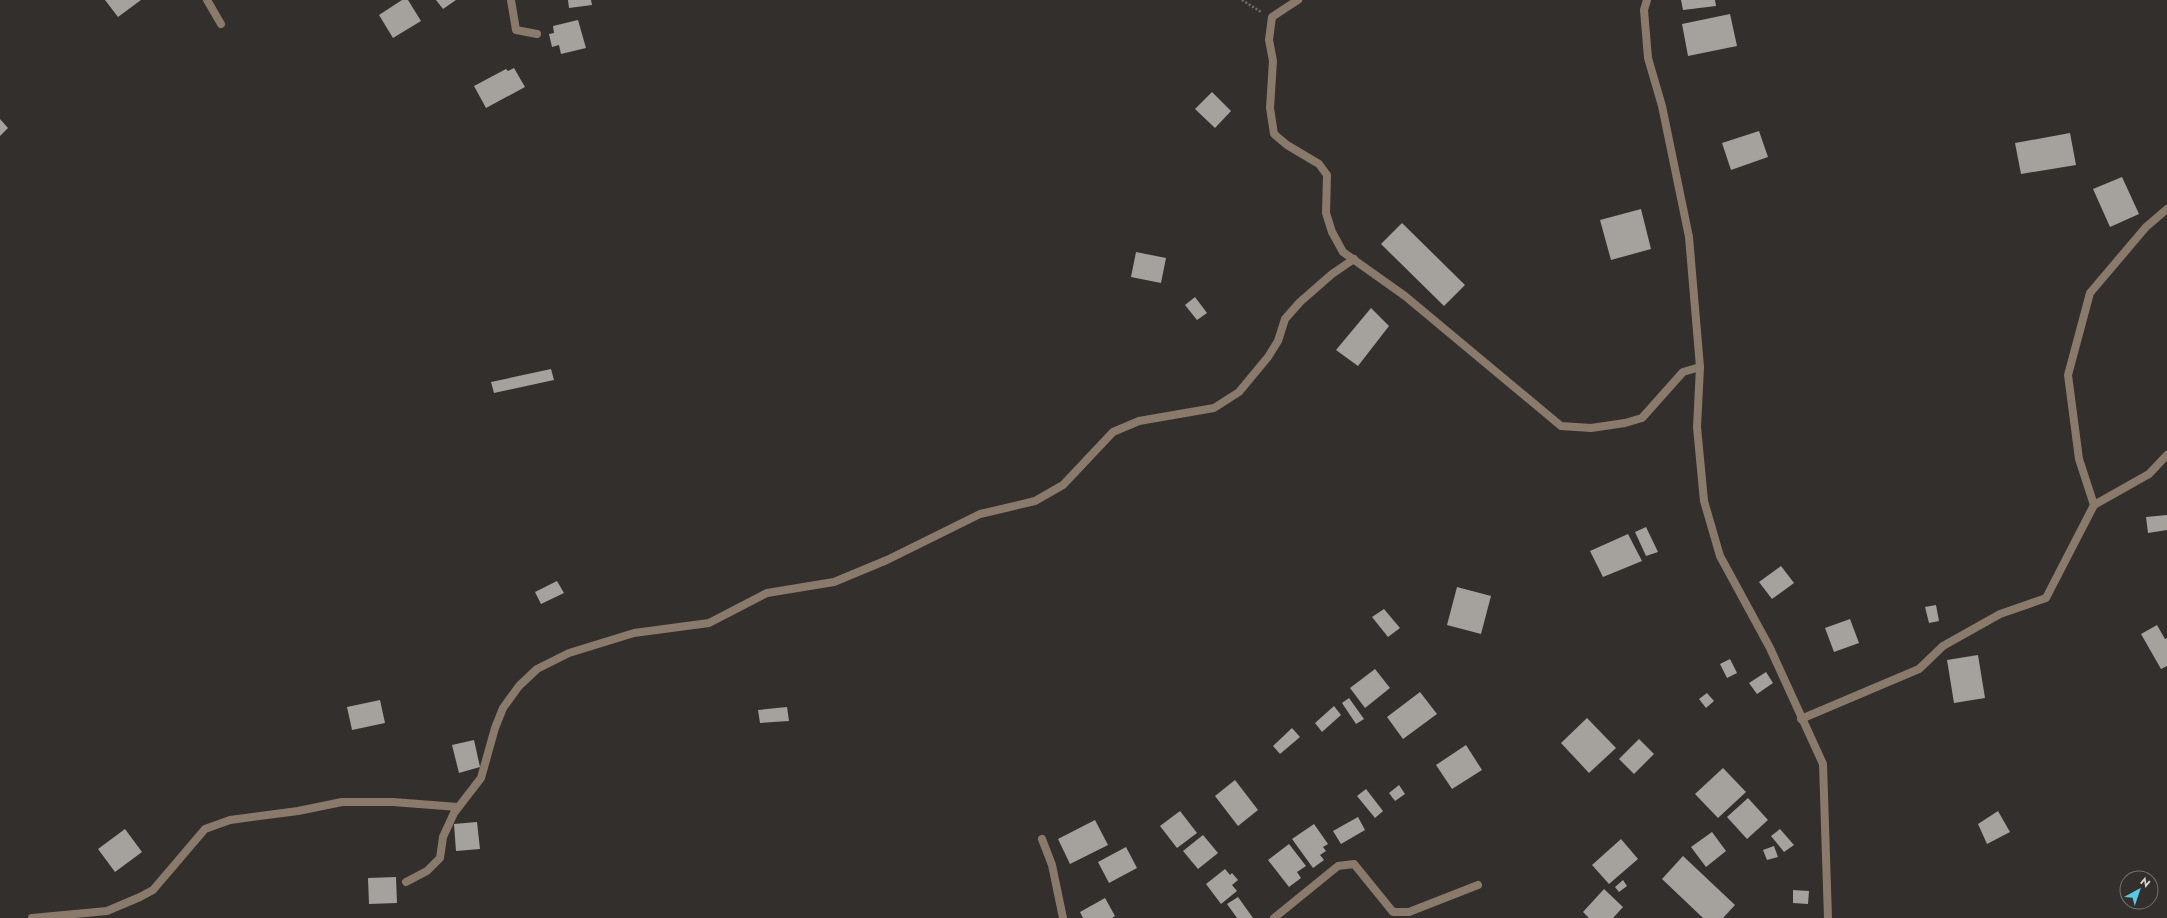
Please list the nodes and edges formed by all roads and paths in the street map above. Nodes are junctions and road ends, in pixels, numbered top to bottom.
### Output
1 (207, 0) edge
2 (511, 0) edge
3 (1242, 0) edge
4 (1298, 0) edge
5 (1647, 0) edge
6 (1272, 17) junction
7 (221, 24) dead end
8 (537, 34) dead end
9 (2167, 209) edge
10 (1354, 259) junction
11 (1700, 367) junction
12 (2167, 456) edge
13 (2094, 505) junction
14 (1801, 719) junction
15 (458, 807) junction
16 (1042, 839) dead end
17 (406, 882) dead end
18 (1478, 885) dead end
19 (32, 918) edge
20 (1063, 918) edge
21 (1274, 918) edge
22 (1828, 918) edge

1 - 7 street
2 - 8 street
3 - 6 path
4 - 6 street
5 - 11 street
6 - 10 street
9 - 13 street
10 - 11 street
10 - 15 street
11 - 14 street
12 - 13 street
13 - 14 street
14 - 22 street
15 - 17 street
15 - 19 street
16 - 20 street
18 - 21 street

